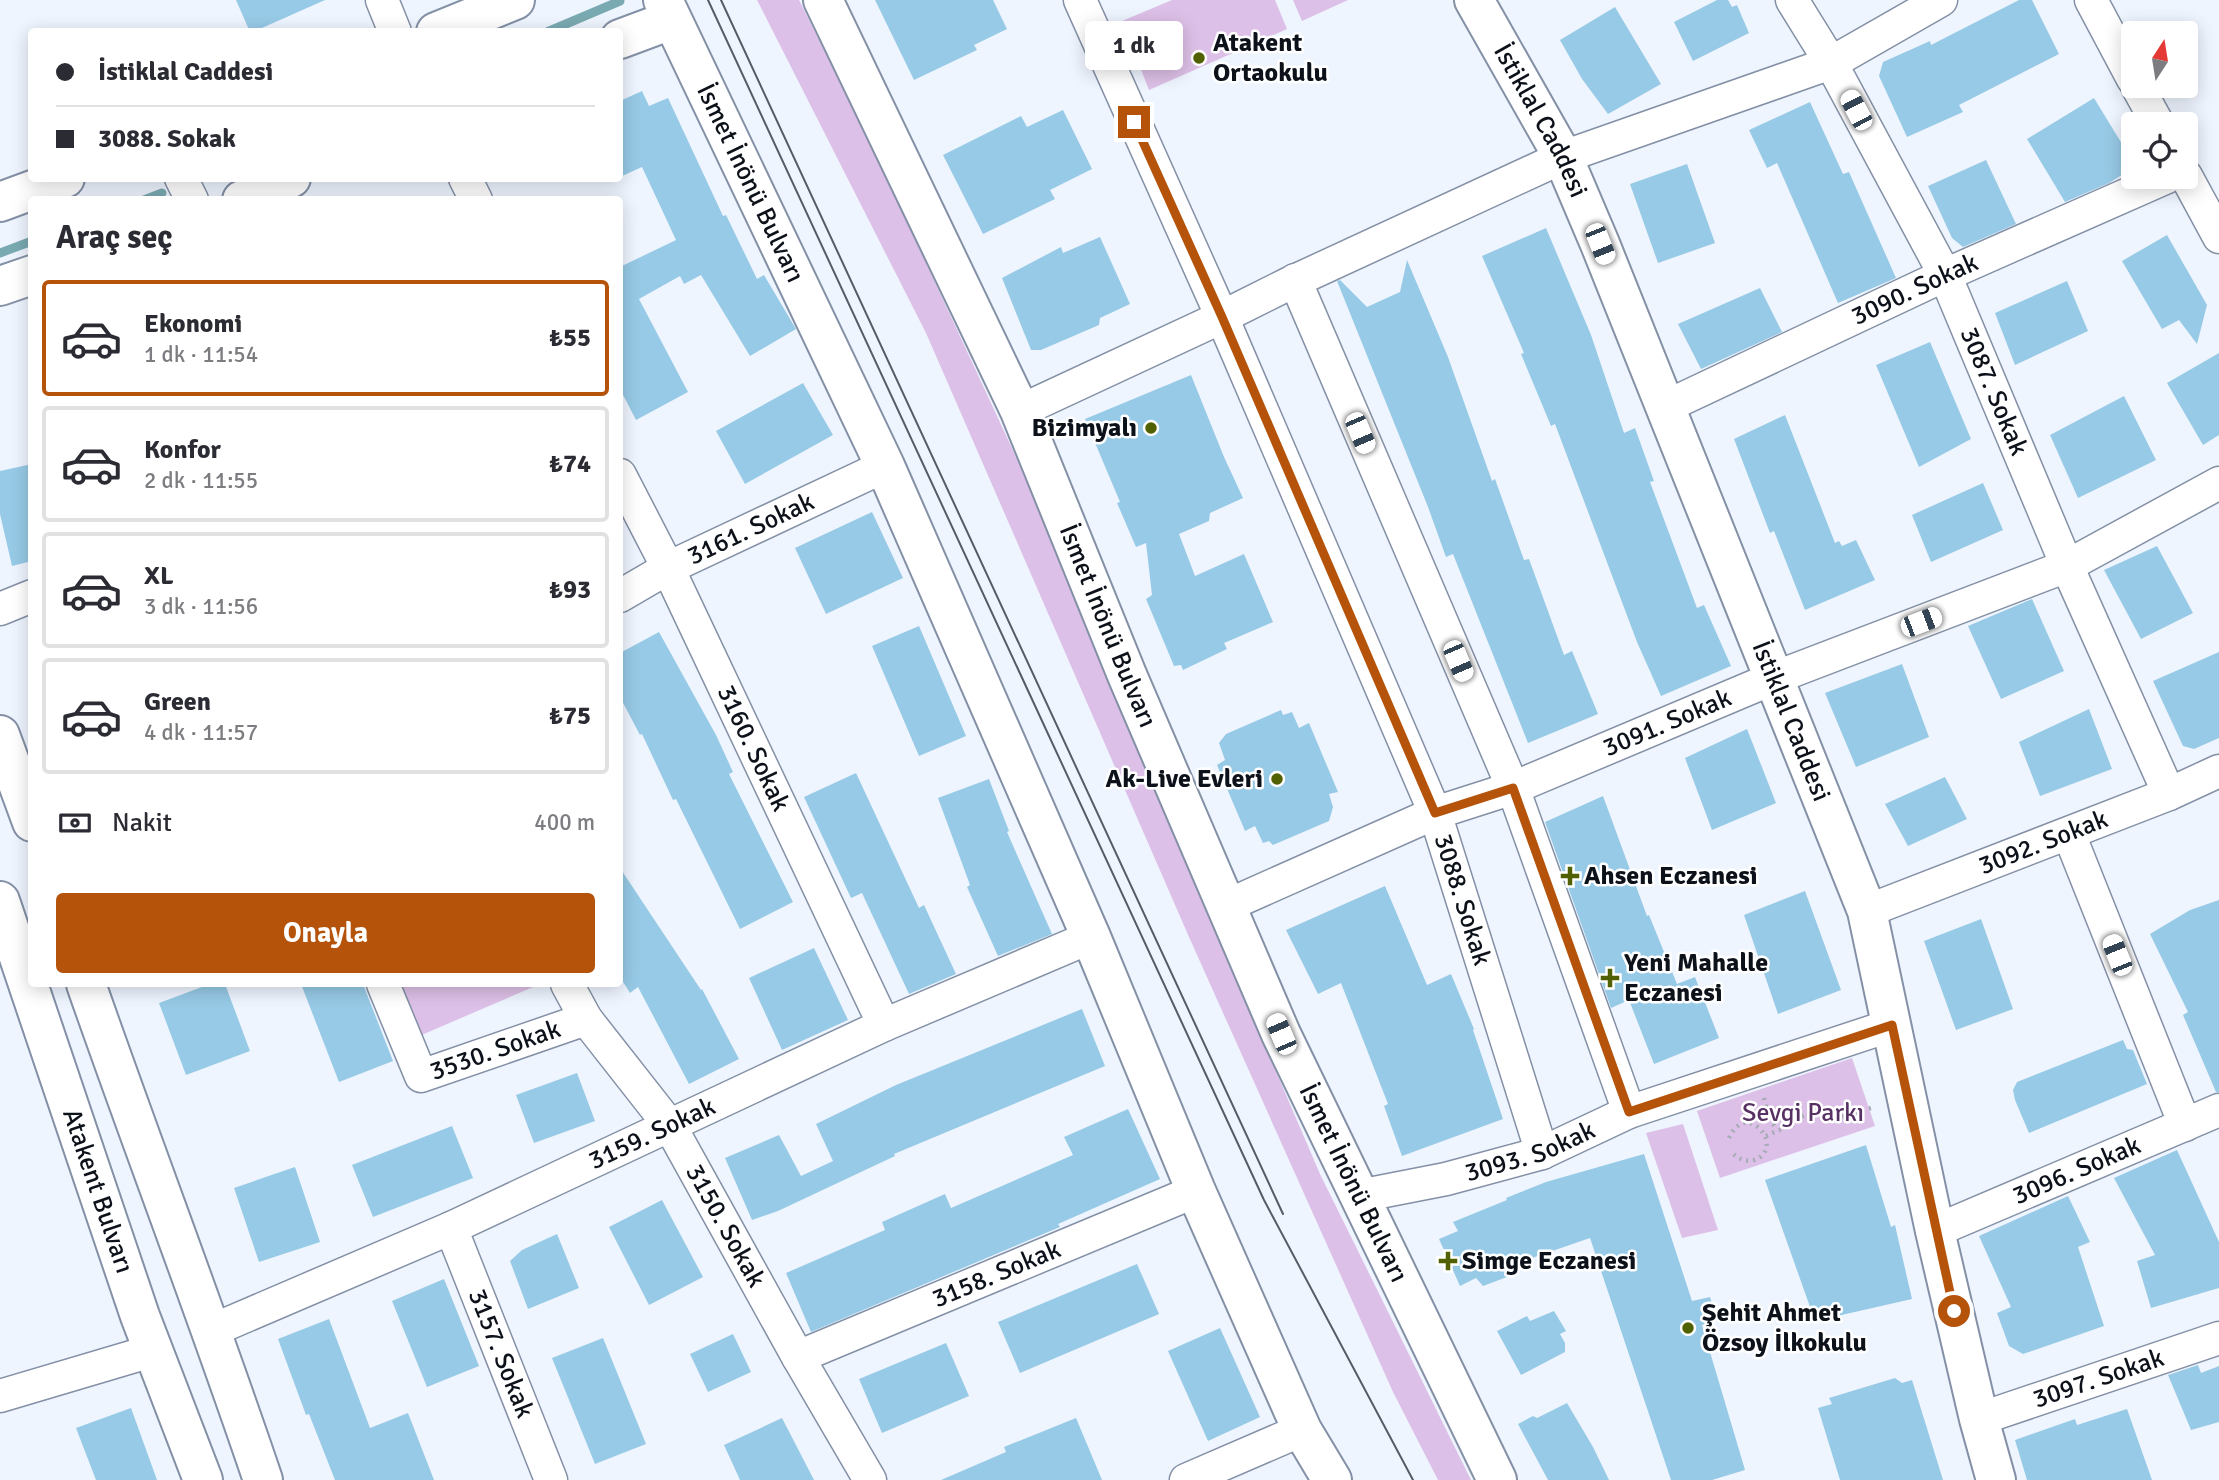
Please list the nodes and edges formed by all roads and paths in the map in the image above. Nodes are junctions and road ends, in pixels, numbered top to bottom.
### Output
1 (382, 0) edge
2 (515, 0) edge
3 (823, 0) edge
4 (1080, 0) edge
5 (1474, 0) edge
6 (1792, 0) edge
7 (1941, 0) edge
8 (2091, 0) edge
9 (667, 10) edge
10 (393, 28) edge
11 (446, 28) edge
12 (623, 37) edge
13 (2121, 56) edge
14 (1831, 63) junction
15 (1563, 157) junction
16 (54, 182) edge
17 (281, 182) edge
18 (2140, 189) edge
19 (2193, 189) edge
20 (251, 196) edge
21 (0, 202) edge
22 (2219, 237) edge
23 (1945, 275) junction
24 (28, 276) edge
25 (1295, 280) junction
26 (0, 286) edge
27 (1222, 317) junction
28 (1665, 407) junction
29 (1020, 411) junction
30 (886, 466) junction
31 (623, 481) edge
32 (2219, 482) edge
33 (2067, 566) junction
34 (668, 568) junction
35 (623, 594) edge
36 (28, 598) edge
37 (0, 609) edge
38 (1774, 678) junction
39 (0, 735) edge
40 (2219, 771) edge
41 (1513, 788) junction
42 (2169, 794) junction
43 (28, 811) edge
44 (1435, 813) junction
45 (2069, 834) junction
46 (0, 904) edge
47 (1226, 906) junction
48 (1867, 911) junction
49 (1091, 937) junction
50 (28, 986) edge
51 (28, 987) edge
52 (87, 987) edge
53 (384, 987) edge
54 (569, 987) edge
55 (586, 1019) junction
56 (1892, 1025) junction
57 (884, 1026) junction
58 (1908, 1100) junction
59 (2219, 1110) edge
60 (1629, 1112) junction
61 (2185, 1125) junction
62 (670, 1126) junction
63 (1766, 1136) junction
64 (1729, 1138) dead end
65 (1542, 1153) junction
66 (1733, 1154) dead end
67 (1196, 1191) junction
68 (1359, 1196) junction
69 (451, 1228) junction
70 (1935, 1231) junction
71 (213, 1330) junction
72 (2219, 1338) edge
73 (155, 1350) junction
74 (798, 1357) junction
75 (0, 1396) edge
76 (1979, 1419) junction
77 (1302, 1430) junction
78 (203, 1480) edge
79 (263, 1480) edge
80 (551, 1480) edge
81 (870, 1480) edge
82 (1186, 1480) edge
83 (1332, 1480) edge
84 (1497, 1480) edge
85 (1996, 1480) edge

1 - 10 street
2 - 11 main road
3 - 29 main road, İsmet İnönü Bulvarı
4 - 27 street, 3088. Sokak
5 - 15 main road, İstiklal Caddesi
6 - 14 street, 3087. Sokak
7 - 14 street
8 - 13 street
9 - 12 main road
9 - 30 main road, İsmet İnönü Bulvarı
14 - 15 street
14 - 23 street, 3087. Sokak
15 - 25 street
15 - 28 main road, İstiklal Caddesi
16 - 21 main road
17 - 20 main road
18 - 23 street, 3090. Sokak
19 - 22 street
23 - 28 street, 3090. Sokak
23 - 33 street, 3087. Sokak
24 - 26 main road
25 - 27 street
25 - 41 street
27 - 29 street
27 - 44 street, 3088. Sokak
28 - 38 main road, İstiklal Caddesi
29 - 47 main road, İsmet İnönü Bulvarı
30 - 34 street, 3161. Sokak
30 - 49 main road, İsmet İnönü Bulvarı
31 - 34 street, 3160. Sokak
32 - 33 street, 3091. Sokak
33 - 38 street, 3091. Sokak
33 - 42 street, 3087. Sokak
34 - 35 street, 3161. Sokak
34 - 57 street, 3160. Sokak
36 - 37 street
38 - 41 street, 3091. Sokak
38 - 48 main road, İstiklal Caddesi
39 - 43 main road
40 - 42 street, 3092. Sokak
41 - 44 street, 3091. Sokak
41 - 60 street
42 - 45 street, 3092. Sokak
44 - 47 street, 3091. Sokak
44 - 65 street, 3088. Sokak
45 - 48 street, 3092. Sokak
45 - 61 street
46 - 50 main road, Atakent Bulvarı
47 - 68 main road, İsmet İnönü Bulvarı
48 - 56 main road, İstiklal Caddesi
49 - 57 street, 3159. Sokak
49 - 67 main road, İsmet İnönü Bulvarı
51 - 73 main road, Atakent Bulvarı
52 - 71 main road
53 - 55 street, 3530. Sokak
54 - 55 street, 3150. Sokak
55 - 62 street, 3150. Sokak
56 - 58 main road, İstiklal Caddesi
56 - 60 street, 3093. Sokak
57 - 62 street, 3159. Sokak
58 - 63 path
58 - 70 main road, İstiklal Caddesi
59 - 61 street, 3096. Sokak
60 - 65 street, 3093. Sokak
61 - 70 street, 3096. Sokak
62 - 69 street, 3159. Sokak
62 - 74 street, 3150. Sokak
63 - 64 path
63 - 66 path
65 - 68 street, 3093. Sokak
67 - 74 street, 3158. Sokak
67 - 77 main road, İsmet İnönü Bulvarı
68 - 84 main road, İsmet İnönü Bulvarı
69 - 71 street, 3159. Sokak
69 - 80 street, 3157. Sokak
70 - 76 main road, İstiklal Caddesi
71 - 79 main road
72 - 76 street, 3097. Sokak
73 - 75 street
73 - 78 main road, Atakent Bulvarı
74 - 81 street, 3150. Sokak
76 - 85 main road, İstiklal Caddesi
77 - 82 street
77 - 83 main road, İsmet İnönü Bulvarı

